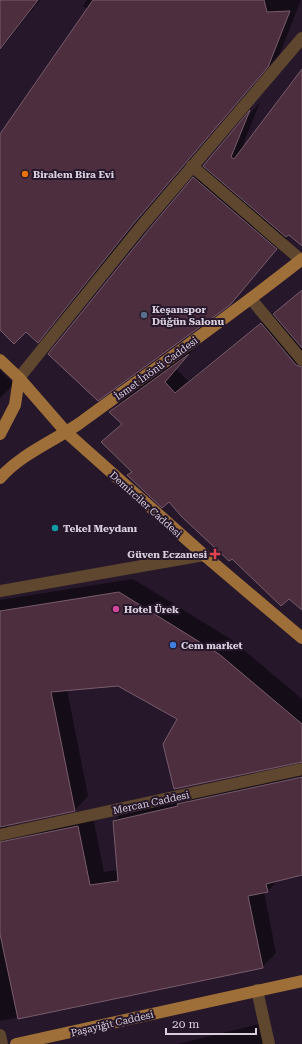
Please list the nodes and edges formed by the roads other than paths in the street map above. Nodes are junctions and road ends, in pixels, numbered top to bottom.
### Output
1 (302, 38) edge
2 (192, 166) junction
3 (302, 259) edge
4 (251, 299) junction
5 (0, 360) edge
6 (302, 360) edge
7 (19, 378) junction
8 (66, 432) junction
9 (0, 434) edge
10 (0, 478) edge
11 (204, 555) junction
12 (0, 591) edge
13 (302, 638) edge
14 (302, 769) edge
15 (0, 835) edge
16 (302, 980) edge
17 (257, 990) junction
18 (0, 1035) edge
19 (2, 1044) edge
20 (16, 1044) edge
21 (268, 1044) edge

1 - 2 street
2 - 3 street
2 - 7 street
3 - 4 main road, İsmet İnönü Caddesi
4 - 6 street
4 - 8 main road, İsmet İnönü Caddesi
5 - 7 main road, Demirciler Caddesi
7 - 8 main road, Demirciler Caddesi
7 - 9 main road
8 - 10 main road, İsmet İnönü Caddesi
8 - 11 main road, Demirciler Caddesi
11 - 12 street
11 - 13 main road, Demirciler Caddesi
14 - 15 street, Mercan Caddesi
16 - 17 main road, Paşayiğit Caddesi
17 - 20 main road, Paşayiğit Caddesi
17 - 21 street
18 - 19 street

